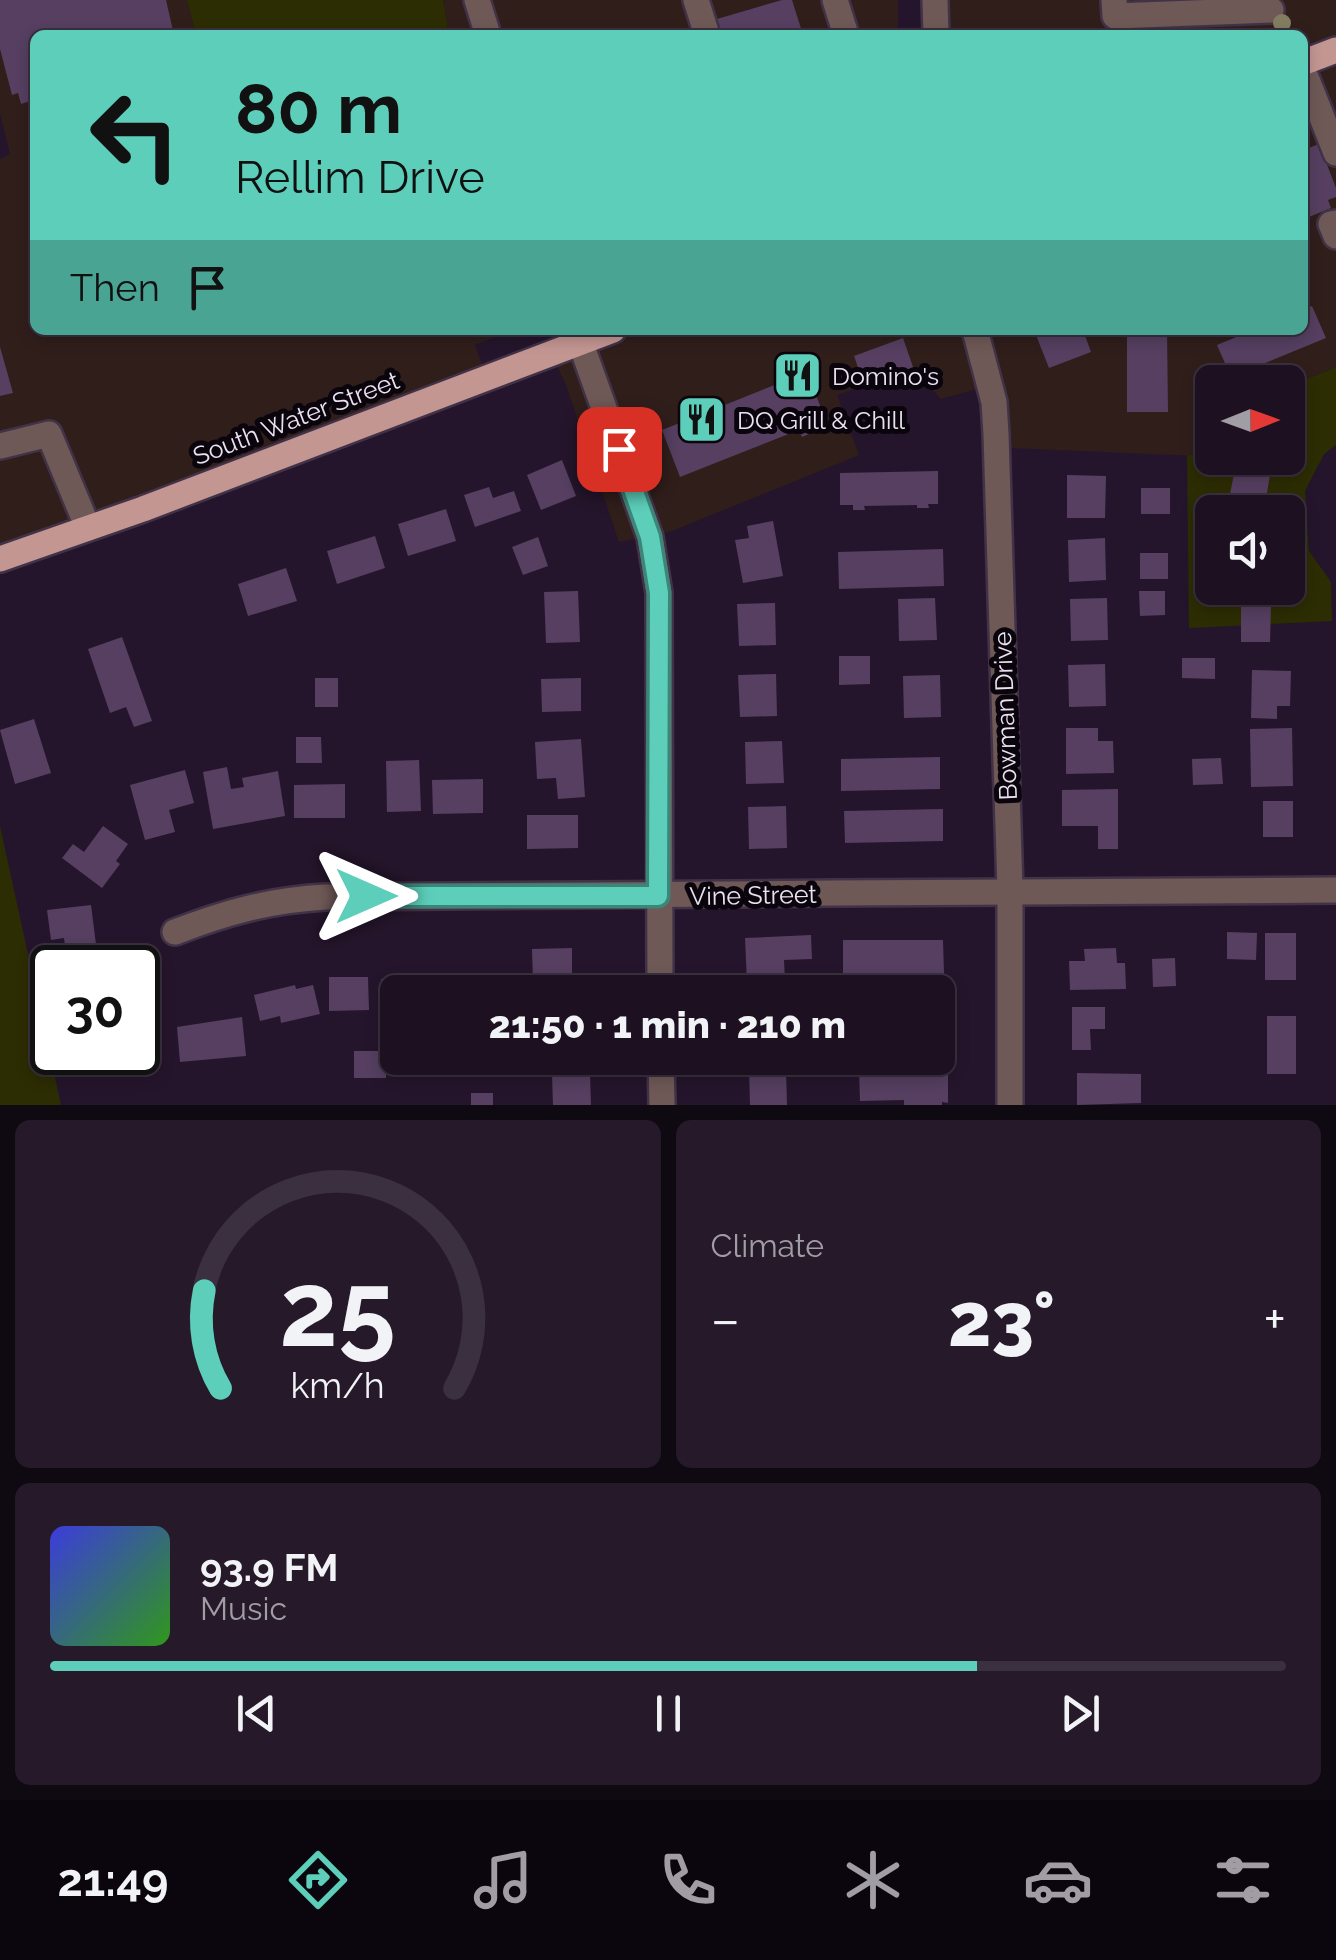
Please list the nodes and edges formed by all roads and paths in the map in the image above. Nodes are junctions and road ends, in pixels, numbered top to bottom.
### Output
1 (477, 0) edge
2 (696, 0) edge
3 (835, 0) edge
4 (935, 0) edge
5 (1114, 0) edge
6 (1271, 10) dead end
7 (1231, 23) edge
8 (486, 30) edge
9 (705, 30) edge
10 (844, 30) edge
11 (936, 30) edge
12 (1336, 50) edge
13 (1308, 62) edge
14 (1308, 80) edge
15 (1336, 152) edge
16 (1336, 222) edge
17 (1336, 236) edge
18 (976, 335) edge
19 (578, 336) edge
20 (0, 446) edge
21 (88, 528) junction
22 (0, 560) edge
23 (1010, 890) junction
24 (1336, 890) edge
25 (658, 896) junction
26 (175, 932) dead end
27 (660, 975) edge
28 (661, 1075) edge
29 (662, 1105) edge
30 (1010, 1105) edge

1 - 8 street
2 - 9 street
3 - 10 street
4 - 11 street
5 - 7 street
6 - 7 street
12 - 13 main road
14 - 15 street
16 - 17 street
18 - 23 street, Bowman Drive
19 - 21 main road, South Water Street
19 - 25 street
20 - 21 street
21 - 22 main road, South Water Street
23 - 24 street, Vine Street
23 - 25 street, Vine Street
23 - 30 street, Bowman Drive
25 - 26 street, Vine Street
25 - 27 street
28 - 29 street

